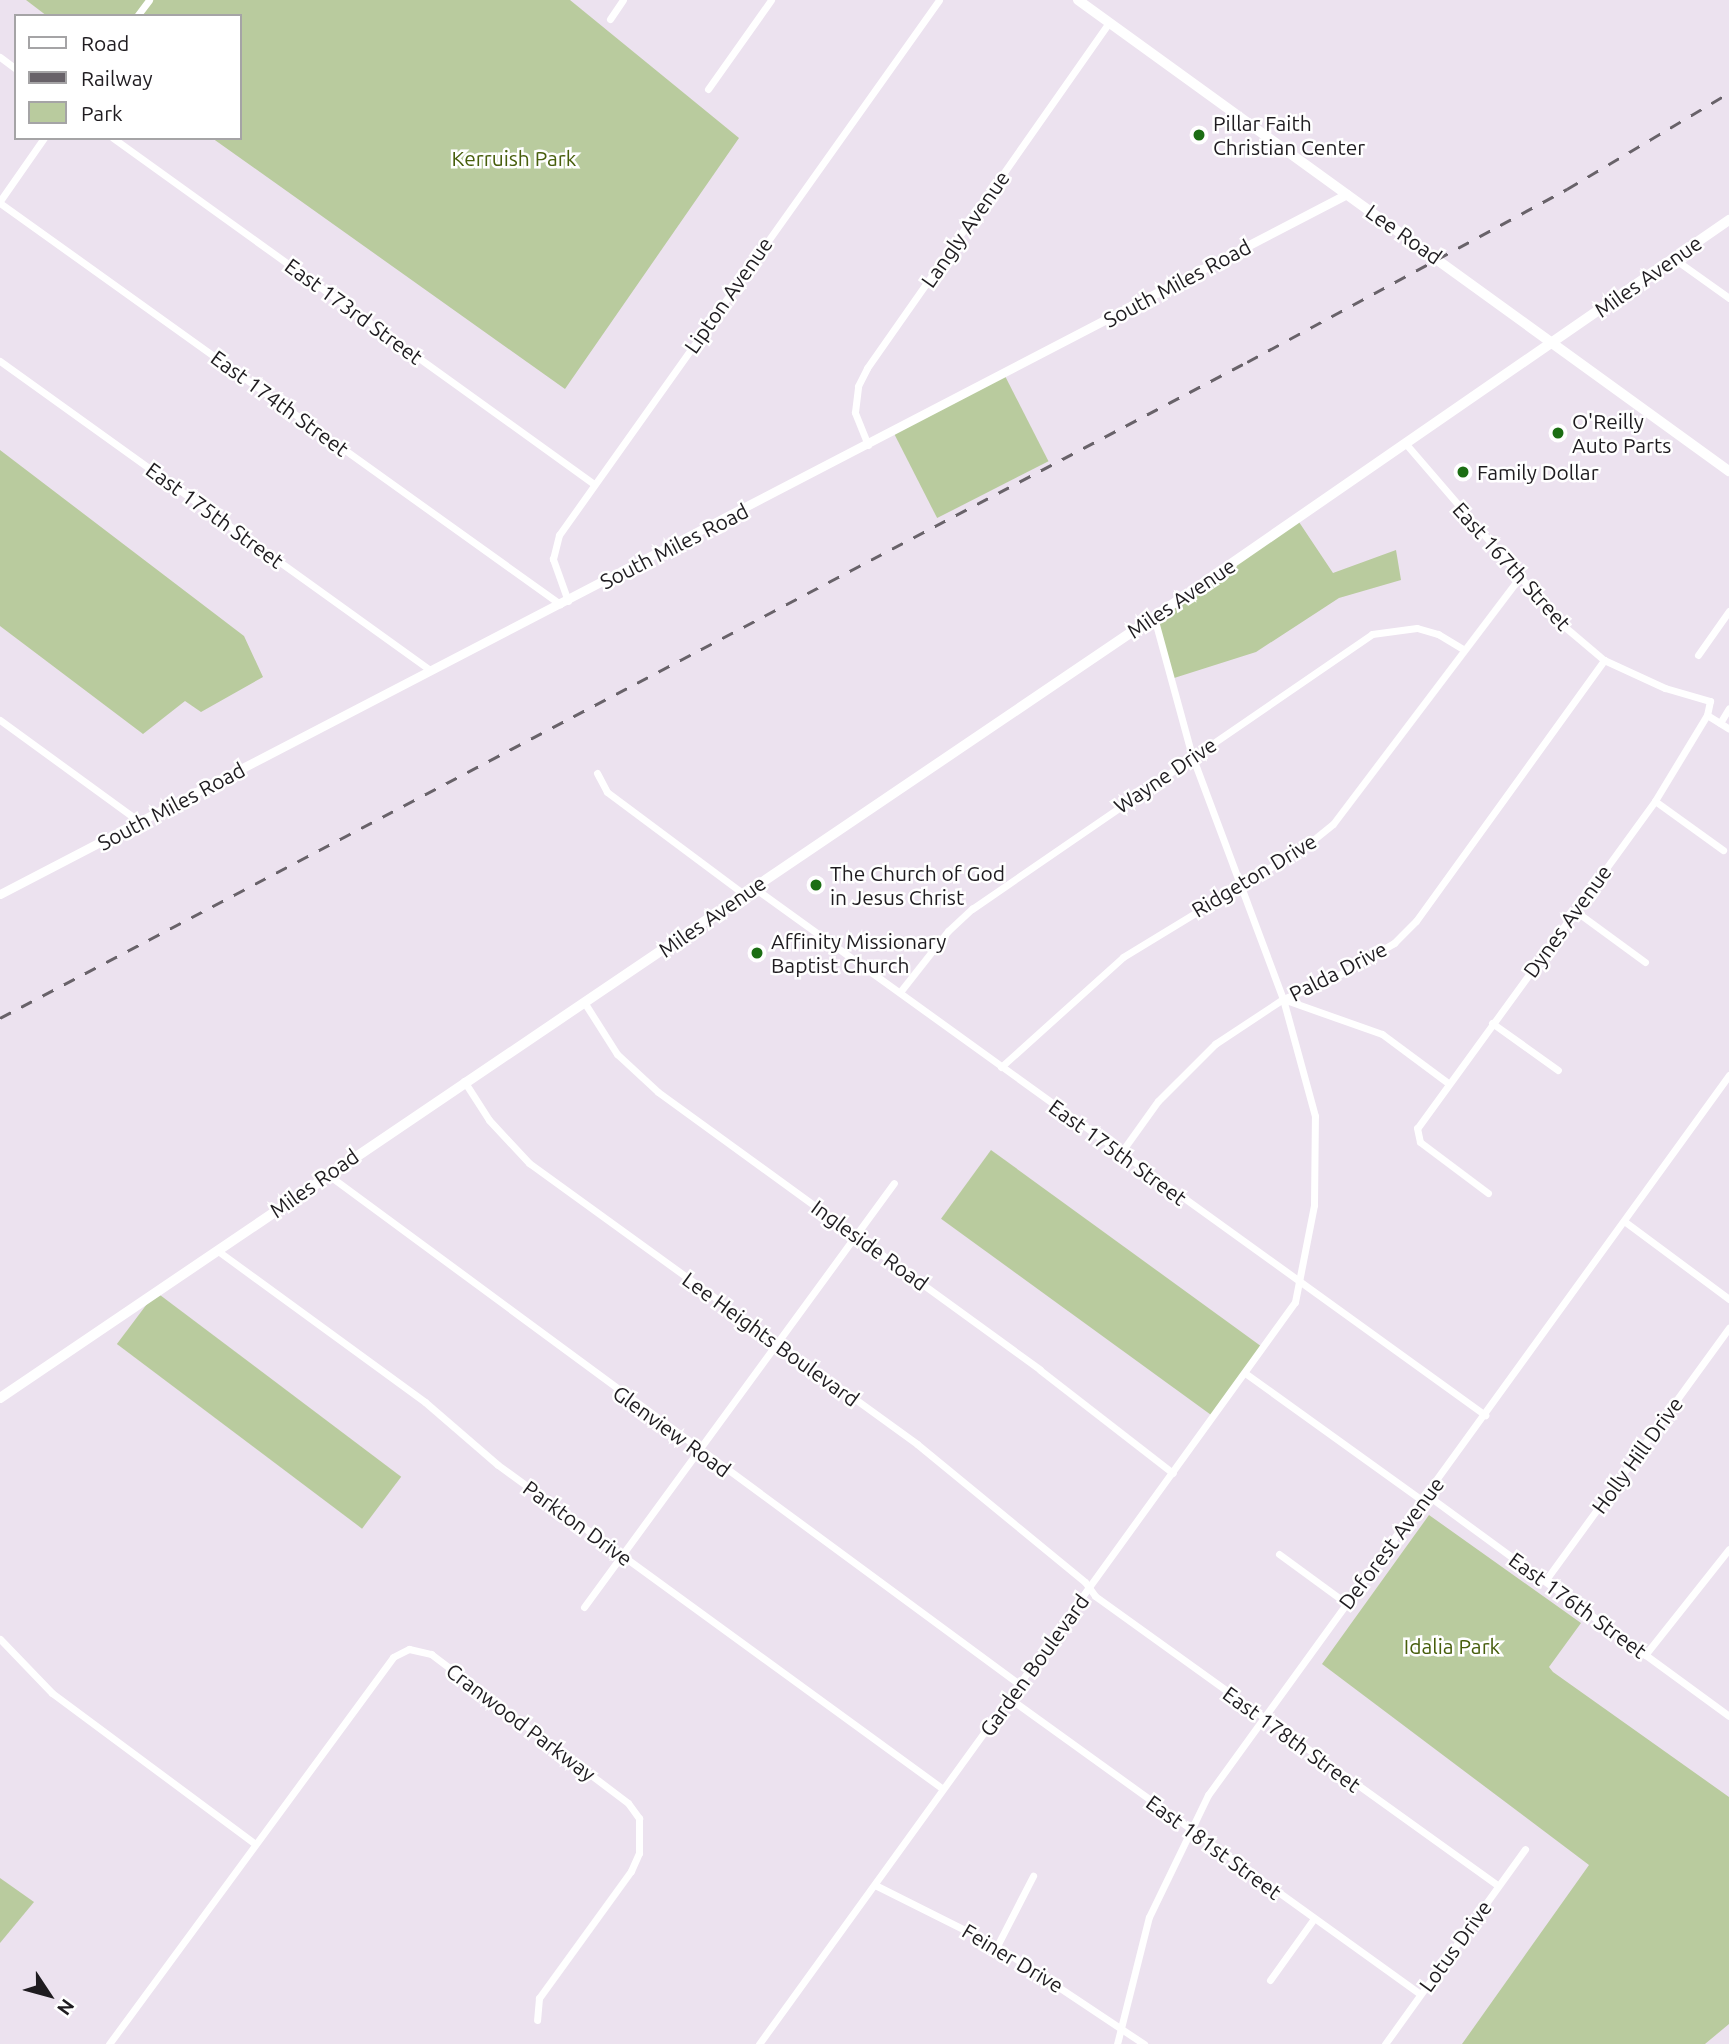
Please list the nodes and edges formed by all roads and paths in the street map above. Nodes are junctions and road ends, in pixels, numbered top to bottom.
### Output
1 (624, 0) edge
2 (771, 0) edge
3 (939, 0) edge
4 (1078, 0) edge
5 (610, 19) dead end
6 (1109, 23) junction
7 (708, 89) dead end
8 (43, 140) edge
9 (116, 140) edge
10 (1347, 194) junction
11 (0, 202) edge
12 (1729, 220) edge
13 (1673, 258) junction
14 (1729, 298) edge
15 (1553, 342) junction
16 (0, 361) edge
17 (1406, 444) junction
18 (868, 445) junction
19 (1729, 471) edge
20 (594, 484) junction
21 (1519, 578) junction
22 (564, 602) junction
23 (1729, 611) edge
24 (1154, 617) junction
25 (1462, 649) junction
26 (1698, 655) dead end
27 (1604, 660) junction
28 (430, 670) junction
29 (1710, 701) joint
30 (1729, 708) edge
31 (1707, 715) junction
32 (0, 720) edge
33 (1720, 723) junction
34 (1729, 729) edge
35 (1192, 756) junction
36 (597, 773) dead end
37 (1655, 801) junction
38 (141, 822) junction
39 (1723, 850) dead end
40 (1237, 886) junction
41 (748, 891) junction
42 (0, 894) edge
43 (1574, 910) junction
44 (1645, 962) dead end
45 (630, 971) joint
46 (900, 992) junction
47 (1283, 999) junction
48 (584, 1002) junction
49 (1492, 1023) junction
50 (1001, 1067) junction
51 (1558, 1070) dead end
52 (1729, 1075) edge
53 (463, 1081) junction
54 (1448, 1083) junction
55 (1120, 1154) junction
56 (327, 1174) junction
57 (894, 1183) dead end
58 (1489, 1193) dead end
59 (1625, 1221) junction
60 (856, 1234) junction
61 (218, 1251) junction
62 (1299, 1281) junction
63 (1729, 1298) edge
64 (1729, 1328) edge
65 (776, 1342) junction
66 (1245, 1373) junction
67 (0, 1398) edge
68 (1485, 1415) junction
69 (698, 1450) junction
70 (1173, 1473) junction
71 (1425, 1498) junction
72 (1729, 1549) edge
73 (622, 1554) junction
74 (1279, 1554) dead end
75 (1545, 1581) junction
76 (1090, 1588) junction
77 (1346, 1603) junction
78 (584, 1607) dead end
79 (0, 1639) edge
80 (1646, 1655) junction
81 (1019, 1684) junction
82 (1009, 1698) junction
83 (1729, 1716) edge
84 (1264, 1720) junction
85 (943, 1789) junction
86 (1189, 1828) junction
87 (255, 1844) junction
88 (1525, 1849) dead end
89 (1033, 1876) dead end
90 (875, 1885) junction
91 (1498, 1886) junction
92 (1313, 1920) junction
93 (997, 1946) junction
94 (1270, 1980) dead end
95 (1420, 1994) junction
96 (537, 2020) dead end
97 (1122, 2028) junction
98 (109, 2044) edge
99 (759, 2044) edge
100 (1117, 2044) edge
101 (1144, 2044) edge
102 (1385, 2044) edge

1 - 5 street
2 - 7 street
3 - 20 street, Lipton Avenue
4 - 6 main road, Lee Road
6 - 10 main road, Lee Road
6 - 18 street, Langly Avenue
8 - 11 street
9 - 20 street, East 173rd Street
10 - 15 main road, Lee Road
10 - 18 street, South Miles Road
11 - 22 street, East 174th Street
12 - 13 main road, Miles Avenue
13 - 14 street
13 - 15 main road, Miles Avenue
15 - 17 main road, Miles Avenue
15 - 19 main road, Lee Road
16 - 28 street, East 175th Street
17 - 21 street, East 167th Street
17 - 24 main road, Miles Avenue
18 - 22 street, South Miles Road
20 - 22 street, Lipton Avenue
21 - 25 street, Ridgeton Drive
21 - 27 street, East 167th Street
22 - 28 street, South Miles Road
23 - 26 street
24 - 35 street, Garden Boulevard
24 - 41 main road, Miles Avenue
25 - 35 street, Wayne Drive
25 - 40 street, Ridgeton Drive
27 - 29 street, East 167th Street
27 - 47 street, Palda Drive
28 - 38 street, South Miles Road
29 - 31 street, Dynes Avenue
30 - 33 street
31 - 33 street
31 - 37 street, Dynes Avenue
32 - 38 street
33 - 34 street
35 - 40 street, Garden Boulevard
35 - 46 street, Wayne Drive
36 - 41 street, East 175th Street
37 - 39 street
37 - 43 street, Dynes Avenue
38 - 42 street, South Miles Road
40 - 47 street, Garden Boulevard
40 - 50 street, Ridgeton Drive
41 - 45 main road, Miles Avenue
41 - 46 street, East 175th Street
43 - 44 street
43 - 49 street, Dynes Avenue
45 - 48 main road, Miles Road
46 - 50 street, East 175th Street
47 - 54 street
47 - 55 street, Palda Drive
47 - 62 street, Garden Boulevard
48 - 53 main road, Miles Road
48 - 60 street, Ingleside Road
49 - 51 street
49 - 54 street, Dynes Avenue
50 - 55 street, East 175th Street
52 - 59 street, Deforest Avenue
53 - 56 main road, Miles Road
53 - 65 street, Lee Heights Boulevard
54 - 58 street, Dynes Avenue
55 - 62 street, East 175th Street
56 - 61 main road, Miles Road
56 - 69 street, Glenview Road
57 - 60 street
59 - 63 street
59 - 68 street, Deforest Avenue
60 - 65 street
60 - 70 street, Ingleside Road
61 - 67 main road, Miles Road
61 - 73 street, Parkton Drive
62 - 66 street, Garden Boulevard
62 - 68 street, East 175th Street
64 - 75 street, Holly Hill Drive
65 - 69 street
65 - 76 street, Lee Heights Boulevard
66 - 70 street, Garden Boulevard
66 - 71 street, East 176th Street
68 - 71 street, Deforest Avenue
69 - 73 street
69 - 81 street, Glenview Road
70 - 76 street, Garden Boulevard
71 - 75 street, East 176th Street
71 - 77 street, Deforest Avenue
72 - 80 street
73 - 78 street
73 - 85 street, Parkton Drive
74 - 77 street
75 - 80 street, East 176th Street
76 - 81 street, Garden Boulevard
76 - 84 street, East 178th Street
77 - 84 street, Deforest Avenue
79 - 87 street
80 - 83 street, East 176th Street
81 - 82 street, Garden Boulevard
82 - 85 street, Garden Boulevard
82 - 86 street, East 181st Street
84 - 86 street, Deforest Avenue
84 - 91 street, East 178th Street
85 - 90 street, Garden Boulevard
86 - 92 street, East 181st Street
86 - 97 street, Deforest Avenue
87 - 96 street, Cranwood Parkway
87 - 98 street, Cranwood Parkway
88 - 91 street, Lotus Drive
89 - 93 street
90 - 93 street, Feiner Drive
90 - 99 street, Garden Boulevard
91 - 95 street, Lotus Drive
92 - 94 street
92 - 95 street, East 181st Street
93 - 97 street, Feiner Drive
95 - 102 street, Lotus Drive
97 - 100 street, Deforest Avenue
97 - 101 street, Feiner Drive

